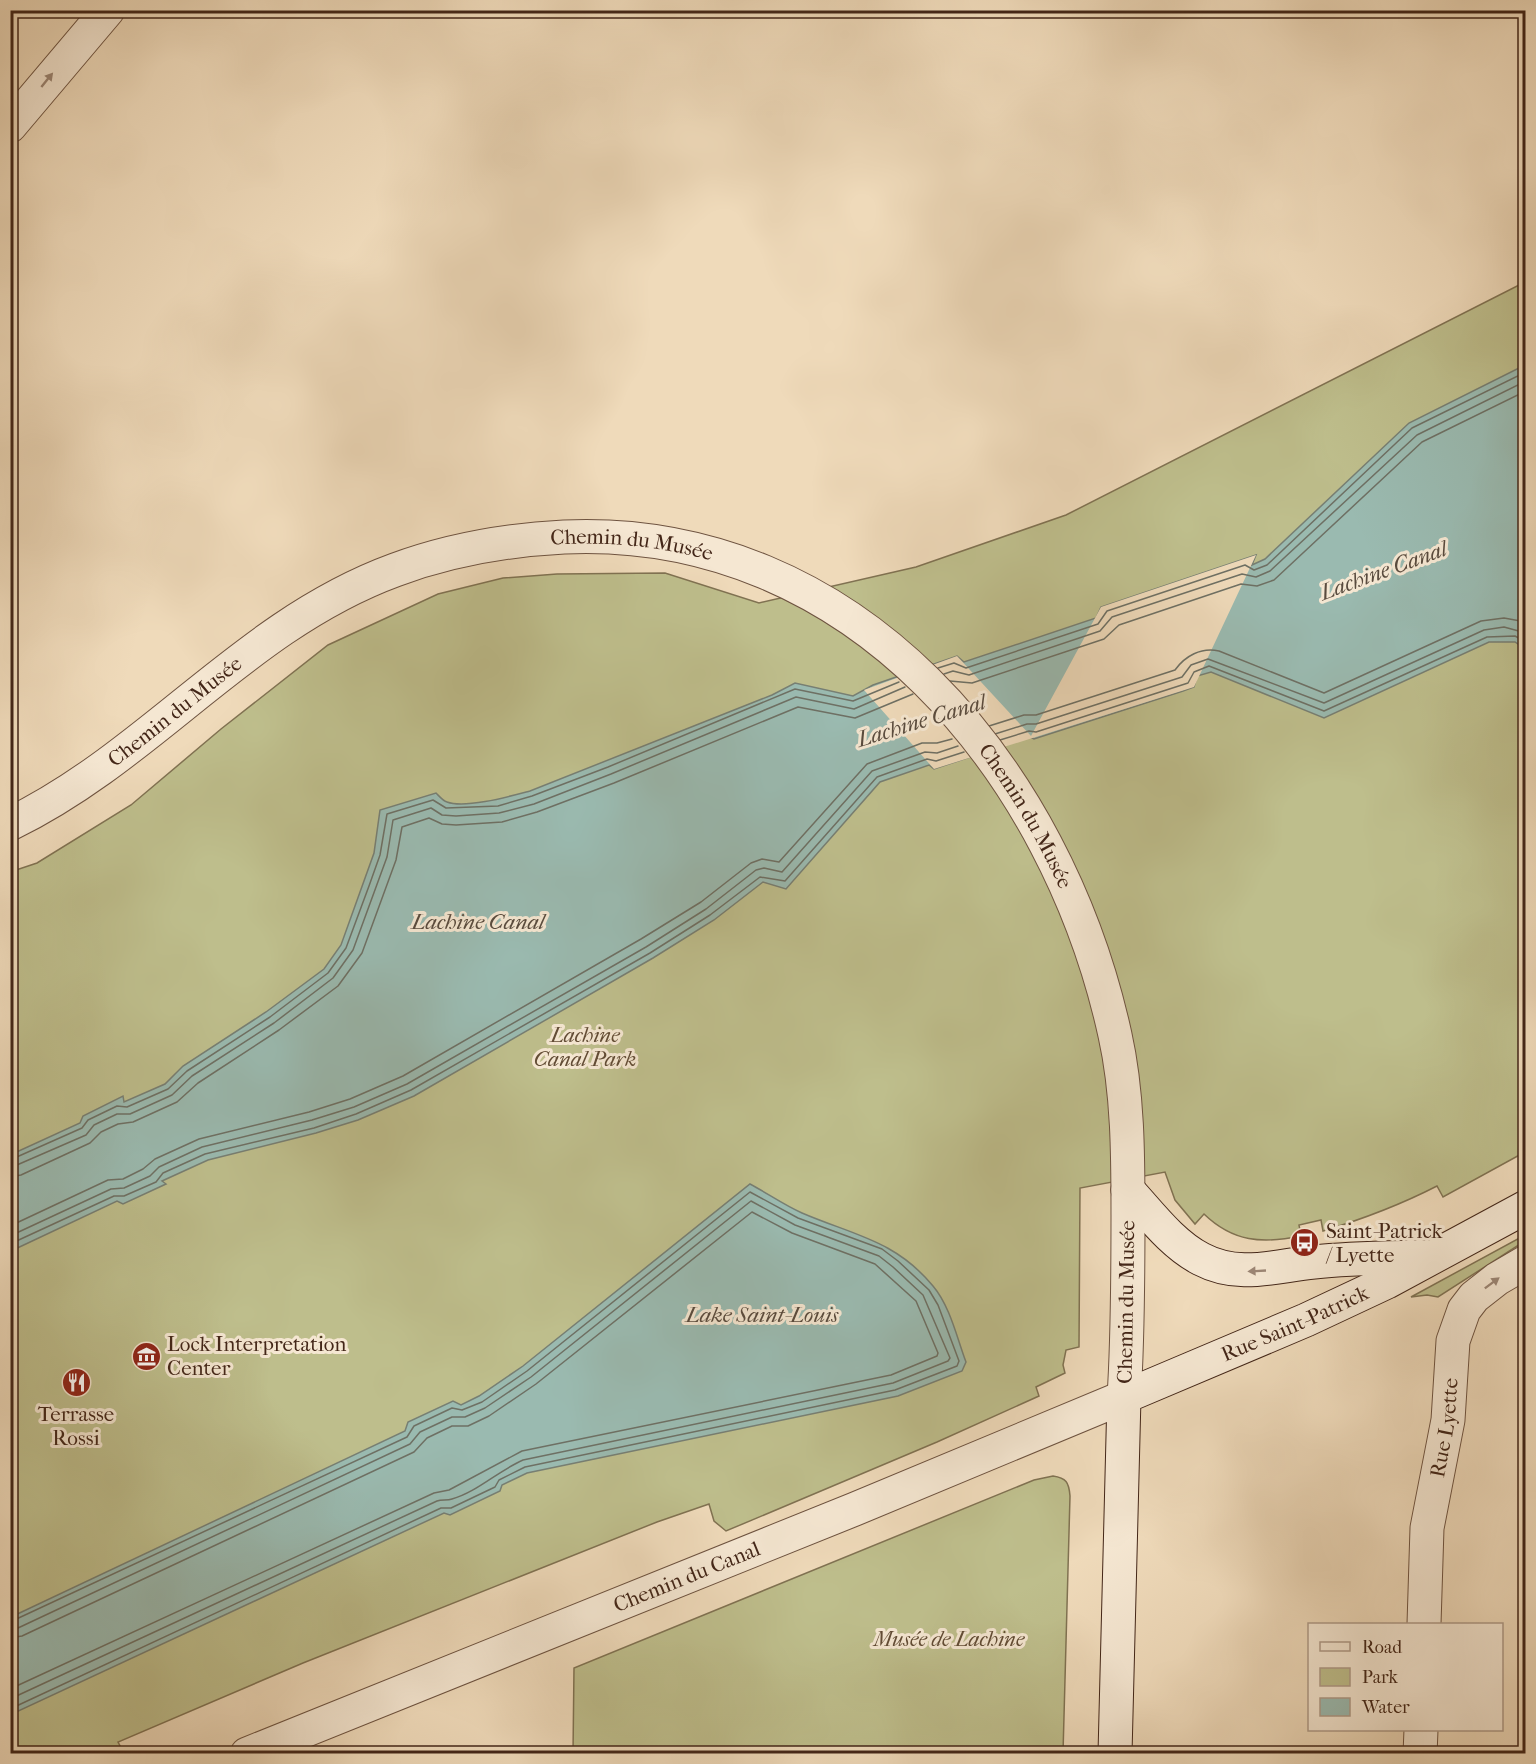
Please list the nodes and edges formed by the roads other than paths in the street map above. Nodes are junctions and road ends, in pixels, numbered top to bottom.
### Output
1 (108, 10) edge
2 (10, 126) edge
3 (10, 824) edge
4 (1128, 1190) junction
5 (1526, 1207) edge
6 (1435, 1256) junction
7 (1526, 1262) edge
8 (1124, 1397) junction
9 (1424, 1623) edge
10 (1421, 1731) edge
11 (247, 1754) edge
12 (1115, 1754) edge
13 (1420, 1754) edge

2 -> 1 street
3 - 4 street, Chemin du Musée
6 -> 4 street
4 - 8 street, Chemin du Musée
5 - 6 street, Rue Saint-Patrick
6 - 8 street, Rue Saint-Patrick
9 -> 7 street, Rue Lyette
8 - 11 street, Chemin du Canal
8 - 12 street, Chemin du Musée
10 - 13 street

